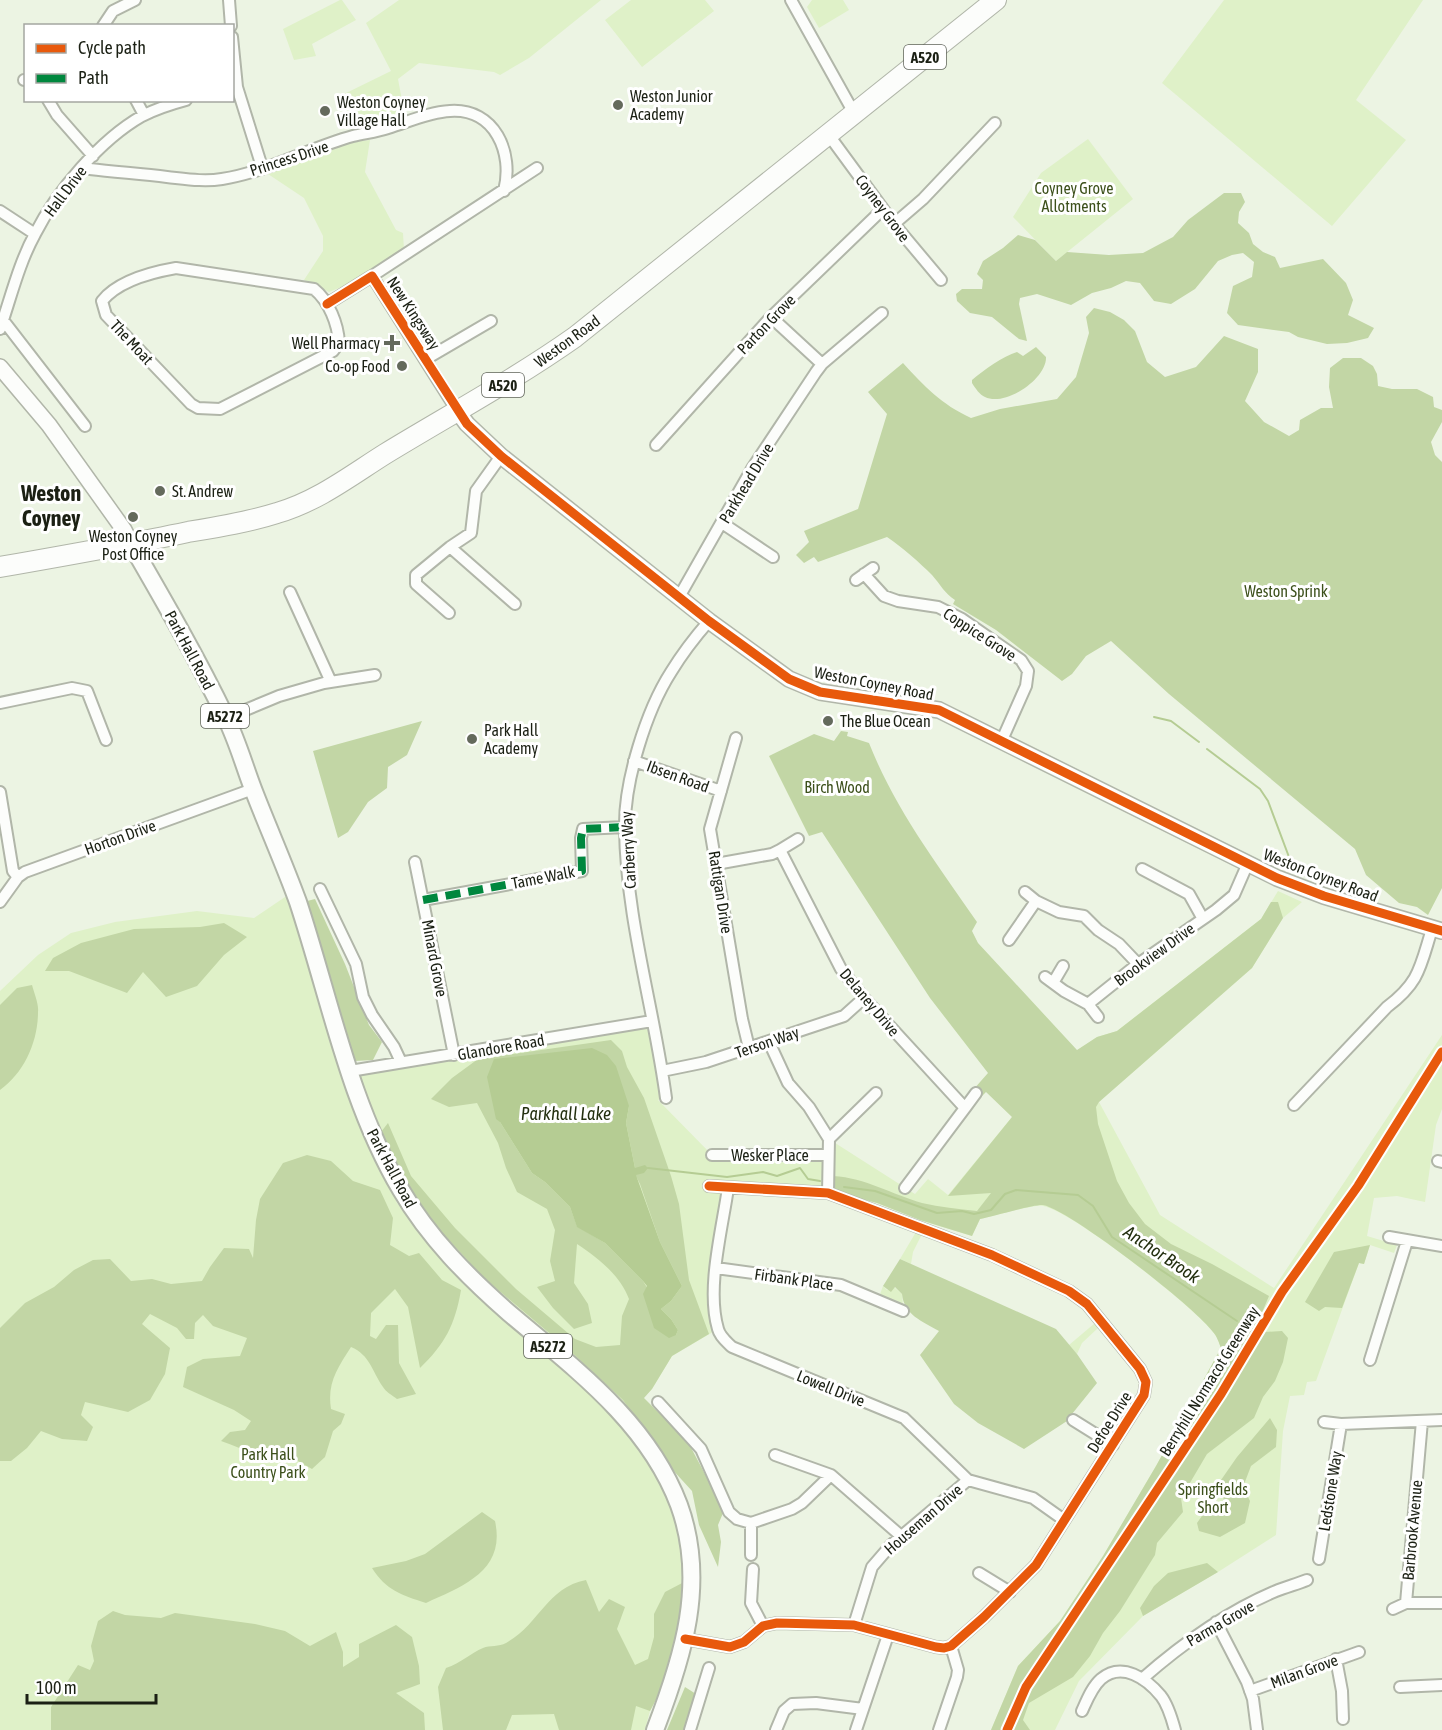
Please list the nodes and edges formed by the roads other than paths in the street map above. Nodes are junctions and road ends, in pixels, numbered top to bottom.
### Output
1 (135, 0) edge
2 (996, 0) edge
3 (232, 1) edge
4 (793, 1) edge
5 (104, 24) edge
6 (231, 24) edge
7 (234, 70) edge
8 (235, 87) edge
9 (49, 102) edge
10 (136, 102) edge
11 (179, 102) edge
12 (854, 113) junction
13 (144, 115) junction
14 (995, 123) dead end
15 (828, 134) junction
16 (93, 156) junction
17 (84, 165) junction
18 (262, 167) junction
19 (537, 168) dead end
20 (504, 191) junction
21 (882, 209) junction
22 (0, 211) edge
23 (894, 224) junction
24 (34, 234) junction
25 (372, 276) junction
26 (941, 280) dead end
27 (327, 304) junction
28 (882, 313) dead end
29 (771, 317) junction
30 (490, 321) dead end
31 (2, 324) edge
32 (426, 359) junction
33 (0, 367) edge
34 (819, 368) junction
35 (458, 412) junction
36 (85, 426) dead end
37 (656, 445) dead end
38 (501, 456) junction
39 (722, 523) junction
40 (130, 544) junction
41 (450, 547) junction
42 (773, 557) dead end
43 (0, 567) edge
44 (864, 574) dead end
45 (290, 592) dead end
46 (679, 597) junction
47 (515, 604) dead end
48 (449, 613) dead end
49 (709, 621) junction
50 (375, 675) dead end
51 (331, 682) junction
52 (0, 702) edge
53 (226, 717) junction
54 (736, 738) dead end
55 (106, 740) dead end
56 (1002, 740) junction
57 (634, 760) junction
58 (253, 789) junction
59 (721, 791) junction
60 (0, 792) edge
61 (624, 827) junction
62 (798, 839) dead end
63 (780, 850) junction
64 (415, 862) dead end
65 (1248, 863) junction
66 (716, 864) junction
67 (1142, 869) dead end
68 (18, 877) junction
69 (320, 889) dead end
70 (1025, 892) dead end
71 (423, 900) junction
72 (1036, 901) junction
73 (0, 902) edge
74 (1203, 919) junction
75 (1437, 930) edge
76 (1016, 937) dead end
77 (1138, 964) junction
78 (1063, 966) dead end
79 (864, 998) junction
80 (1088, 1004) junction
81 (1098, 1017) dead end
82 (652, 1021) junction
83 (769, 1042) junction
84 (749, 1048) junction
85 (454, 1055) junction
86 (401, 1062) junction
87 (350, 1071) junction
88 (662, 1071) junction
89 (876, 1093) dead end
90 (976, 1093) dead end
91 (666, 1098) dead end
92 (1294, 1105) dead end
93 (964, 1108) junction
94 (829, 1139) junction
95 (712, 1155) dead end
96 (828, 1155) junction
97 (914, 1177) junction
98 (924, 1184) dead end
99 (709, 1186) dead end
100 (728, 1188) junction
101 (905, 1188) dead end
102 (828, 1193) junction
103 (1389, 1237) dead end
104 (1407, 1241) junction
105 (1442, 1246) edge
106 (716, 1268) junction
107 (903, 1311) dead end
108 (1375, 1345) junction
109 (1388, 1350) dead end
110 (1370, 1360) dead end
111 (658, 1402) dead end
112 (1442, 1420) edge
113 (1422, 1421) junction
114 (1324, 1422) dead end
115 (1341, 1424) junction
116 (1077, 1426) dead end
117 (1113, 1445) junction
118 (775, 1455) dead end
119 (831, 1475) junction
120 (968, 1480) junction
121 (1064, 1520) junction
122 (751, 1523) junction
123 (901, 1536) junction
124 (1317, 1554) dead end
125 (751, 1555) dead end
126 (753, 1569) dead end
127 (978, 1573) dead end
128 (1302, 1579) dead end
129 (1010, 1592) junction
130 (1406, 1603) junction
131 (1442, 1603) edge
132 (1393, 1609) dead end
133 (1216, 1622) junction
134 (854, 1625) junction
135 (764, 1626) junction
136 (888, 1635) junction
137 (685, 1639) junction
138 (951, 1646) junction
139 (1359, 1652) dead end
140 (1336, 1659) junction
141 (709, 1668) dead end
142 (1142, 1679) junction
143 (704, 1685) junction
144 (1442, 1685) edge
145 (717, 1687) dead end
146 (1400, 1687) dead end
147 (1250, 1690) junction
148 (863, 1709) junction
149 (1082, 1711) dead end
150 (1343, 1719) dead end
151 (655, 1730) edge
152 (690, 1730) edge
153 (776, 1730) edge
154 (856, 1730) edge
155 (939, 1730) edge
156 (1175, 1730) edge
157 (1257, 1730) edge

1 - 5 street
2 - 12 highway, Weston Road / A520
3 - 6 street
4 - 12 street
7 - 8 street
8 - 18 street
9 - 16 street
10 - 13 street
11 - 13 street, Hall Drive
12 - 15 highway, Weston Road / A520
13 - 16 street, Hall Drive
14 - 23 street
15 - 21 street, Coyney Grove
15 - 35 highway, Weston Road / A520
16 - 17 street, Hall Drive
17 - 18 street, Princess Drive
17 - 24 street, Hall Drive
18 - 20 street, Princess Drive
19 - 20 street
20 - 25 street
21 - 23 street, Coyney Grove
21 - 29 street, Parton Grove
22 - 24 street
23 - 26 street, Coyney Grove
24 - 31 street, Hall Drive
25 - 27 street, New Kingsway
25 - 32 street, New Kingsway
27 - 27 street, The Moat
28 - 34 street, Parkhead Drive
29 - 34 street
29 - 37 street, Parton Grove
30 - 32 street
31 - 36 street
32 - 35 street, New Kingsway
33 - 40 street
34 - 39 street, Parkhead Drive
35 - 38 street, Weston Coyney Road
35 - 40 highway, Weston Road / A520
38 - 41 street
38 - 46 street, Weston Coyney Road
39 - 42 street
39 - 46 street, Parkhead Drive
40 - 43 highway, Weston Road / A520
40 - 53 main road, Park Hall Road / A5272
41 - 47 street
41 - 48 street
44 - 56 street, Coppice Grove
45 - 51 street
46 - 49 street, Weston Coyney Road
49 - 56 street, Weston Coyney Road
49 - 57 street, Carberry Way
50 - 51 street
51 - 53 street
52 - 55 street
53 - 58 main road, Park Hall Road / A5272
54 - 59 street, Rattigan Drive
56 - 65 street, Weston Coyney Road
57 - 59 street, Ibsen Road
57 - 61 street, Carberry Way
58 - 68 street, Horton Drive
58 - 87 main road, Park Hall Road / A5272
59 - 66 street, Rattigan Drive
60 - 68 street
61 - 71 street, Tame Walk
61 - 82 street, Carberry Way
62 - 63 street
63 - 66 street
63 - 79 street, Delaney Drive
64 - 71 street, Minard Grove
65 - 74 street, Brookview Drive
65 - 75 street, Weston Coyney Road
66 - 84 street, Rattigan Drive
67 - 74 street
68 - 73 street, Horton Drive
69 - 86 street
70 - 72 street
71 - 85 street, Minard Grove
72 - 76 street
72 - 77 street
74 - 77 street, Brookview Drive
75 - 92 street
77 - 80 street, Brookview Drive
78 - 80 street
79 - 83 street, Terson Way
79 - 93 street, Delaney Drive
80 - 81 street
82 - 85 street, Glandore Road
82 - 88 street, Carberry Way
83 - 84 street, Terson Way
83 - 94 street
84 - 88 street, Terson Way
85 - 86 street, Glandore Road
86 - 87 street, Glandore Road
87 - 137 main road, Park Hall Road / A5272
88 - 91 street, Carberry Way
89 - 94 street
90 - 93 street
93 - 97 street
94 - 96 street
95 - 96 street, Wesker Place
96 - 102 street
97 - 98 street
97 - 101 street
99 - 100 street, Defoe Drive
100 - 102 street, Defoe Drive
100 - 106 street, Lowell Drive
102 - 117 street, Defoe Drive
103 - 104 street
104 - 105 street
104 - 108 street
106 - 107 street, Firbank Place
106 - 120 street, Lowell Drive
108 - 109 street
108 - 110 street
111 - 122 street
112 - 113 street
113 - 115 street
113 - 130 street, Barbrook Avenue
114 - 115 street
115 - 124 street, Ledstone Way
116 - 117 street
117 - 121 street, Defoe Drive
118 - 119 street
119 - 122 street
119 - 123 street
120 - 121 street, Lowell Drive
120 - 123 street, Houseman Drive
121 - 129 street, Defoe Drive
122 - 125 street
123 - 134 street, Houseman Drive
126 - 135 street
127 - 129 street
128 - 133 street, Parma Grove
129 - 138 street, Defoe Drive
130 - 131 street, Barbrook Avenue
130 - 132 street
133 - 142 street, Parma Grove
133 - 147 street
134 - 135 street
134 - 136 street
135 - 137 street
136 - 138 street
136 - 148 street
137 - 151 main road, Park Hall Road / A5272
138 - 155 street
139 - 140 street, Milan Grove
140 - 147 street, Milan Grove
140 - 150 street
141 - 143 street
142 - 149 street
142 - 156 street
143 - 145 street
143 - 152 street
144 - 146 street
147 - 157 street
148 - 153 street
148 - 154 street

